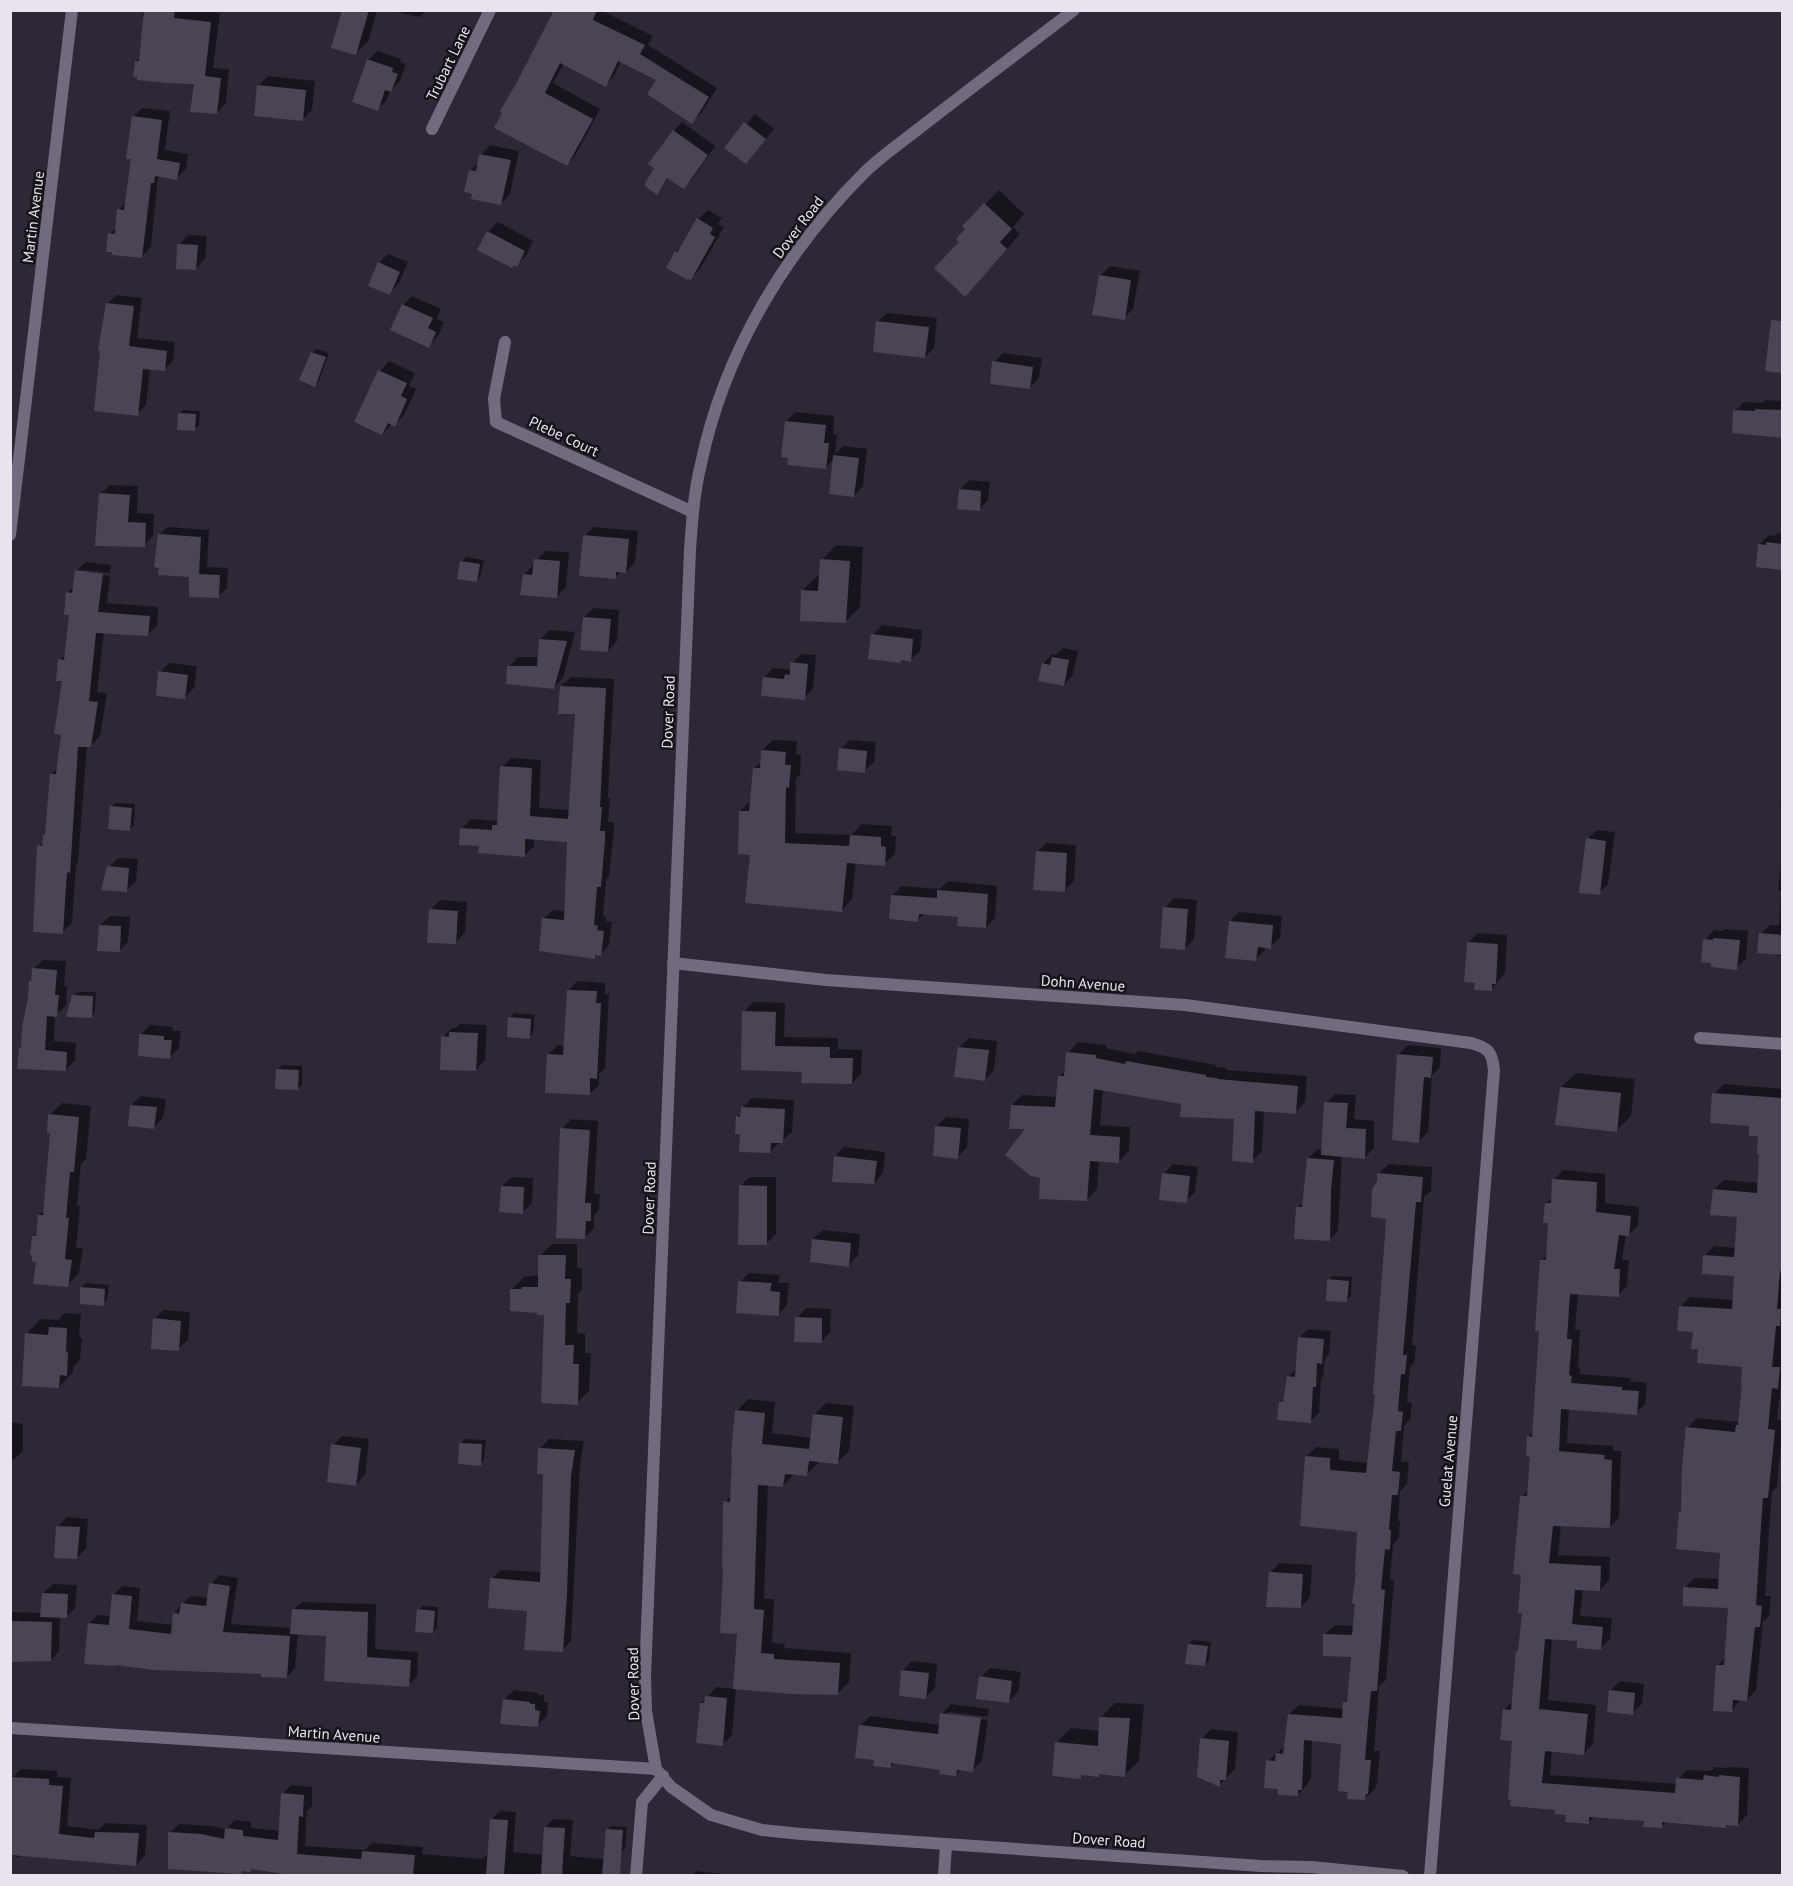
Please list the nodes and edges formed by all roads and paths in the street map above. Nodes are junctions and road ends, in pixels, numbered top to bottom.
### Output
1 (72, 10) edge
2 (490, 10) edge
3 (1074, 10) edge
4 (432, 129) dead end
5 (505, 342) dead end
6 (693, 512) junction
7 (10, 535) edge
8 (673, 963) junction
9 (1700, 1038) dead end
10 (1782, 1044) edge
11 (1489, 1051) joint
12 (10, 1728) edge
13 (659, 1773) junction
14 (946, 1845) junction
15 (636, 1875) edge
16 (944, 1875) edge
17 (1403, 1875) edge
18 (1430, 1875) edge

1 - 7 street, Martin Avenue
2 - 4 street, Trubart Lane
3 - 6 street, Dover Road
5 - 6 street, Plebe Court
6 - 8 street, Dover Road
8 - 11 street, Dohn Avenue
8 - 13 street, Dover Road
9 - 10 street
11 - 18 street, Guelat Avenue
12 - 13 street, Martin Avenue
13 - 14 street, Dover Road
13 - 15 street
14 - 16 street
14 - 17 street, Dover Road

